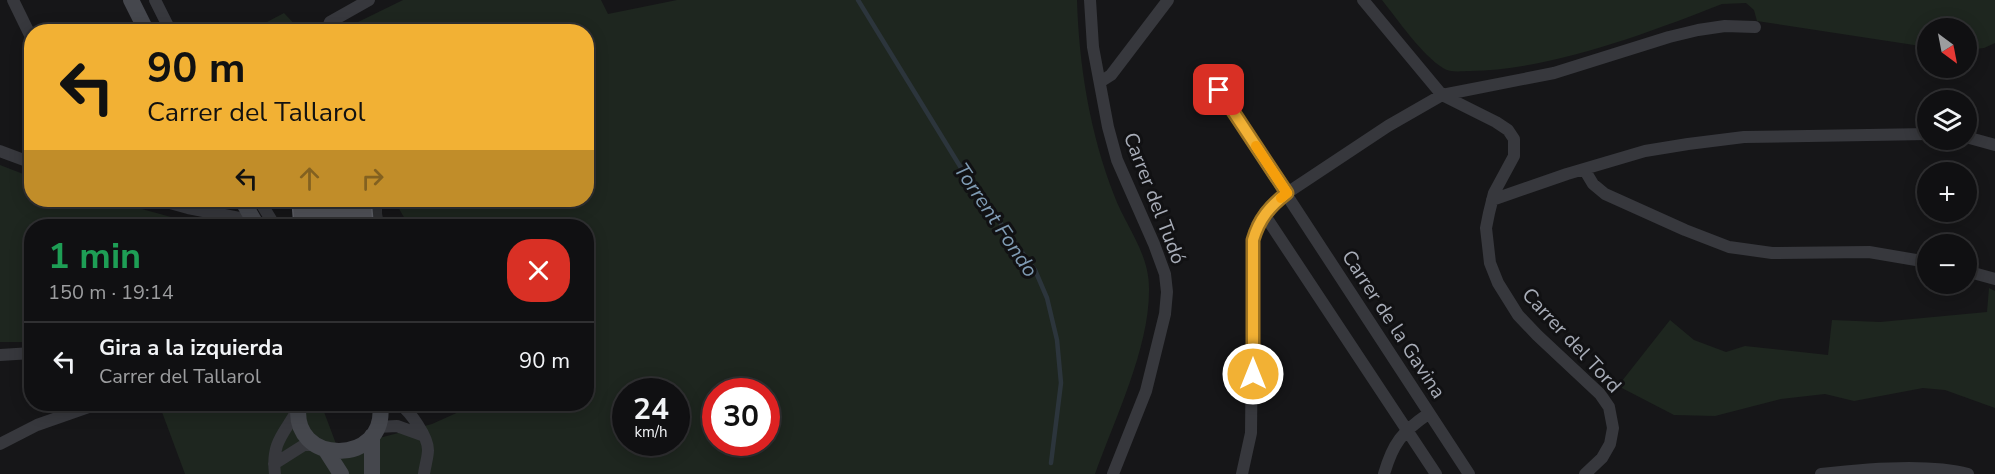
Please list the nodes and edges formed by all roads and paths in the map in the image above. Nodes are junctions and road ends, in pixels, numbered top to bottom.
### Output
1 (13, 0) edge
2 (131, 0) edge
3 (155, 0) edge
4 (369, 0) edge
5 (1090, 0) edge
6 (1168, 0) edge
7 (1363, 0) edge
8 (25, 24) edge
9 (143, 24) edge
10 (167, 24) edge
11 (329, 24) edge
12 (1755, 27) dead end
13 (1207, 73) dead end
14 (1100, 82) junction
15 (1442, 95) junction
16 (1917, 134) edge
17 (1977, 140) edge
18 (1995, 145) edge
19 (0, 151) edge
20 (24, 160) edge
21 (1584, 169) junction
22 (1287, 193) junction
23 (1492, 200) junction
24 (184, 207) edge
25 (1264, 214) junction
26 (235, 219) edge
27 (1917, 260) edge
28 (1977, 274) edge
29 (1995, 279) edge
30 (24, 354) edge
31 (0, 355) edge
32 (77, 411) edge
33 (295, 411) edge
34 (299, 411) edge
35 (380, 411) edge
36 (409, 411) edge
37 (1428, 414) junction
38 (1406, 429) junction
39 (374, 431) junction
40 (422, 435) junction
41 (0, 444) edge
42 (321, 447) junction
43 (274, 469) edge
44 (1597, 470) edge
45 (341, 474) edge
46 (372, 474) edge
47 (424, 474) edge
48 (1113, 474) edge
49 (1242, 474) edge
50 (1384, 474) edge
51 (1436, 474) edge
52 (1469, 474) edge
53 (1585, 474) edge
54 (1821, 474) edge
55 (1968, 474) edge

1 - 8 street
2 - 9 main road
3 - 10 street
4 - 11 street
5 - 14 street, Carrer del Tudó
6 - 14 street
7 - 15 street
12 - 15 street
13 - 22 street, Carrer de la Gavina
14 - 48 street, Carrer del Tudó
15 - 22 street
15 - 23 street, Carrer del Tord
16 - 21 street
17 - 18 street
19 - 20 street
21 - 23 street
21 - 27 street
22 - 25 street
22 - 37 street, Carrer de la Gavina
23 - 44 street, Carrer del Tord
24 - 26 street
25 - 38 street
25 - 49 street
28 - 29 street
30 - 31 street
32 - 41 street
33 - 43 street
34 - 42 main road
35 - 39 main road
36 - 40 street
37 - 38 street
37 - 52 street, Carrer de la Gavina
38 - 50 street
38 - 51 street
39 - 40 street
39 - 42 main road
39 - 46 main road
40 - 47 street
42 - 43 street
42 - 45 main road
44 - 53 street, Carrer del Tord
54 - 55 street

